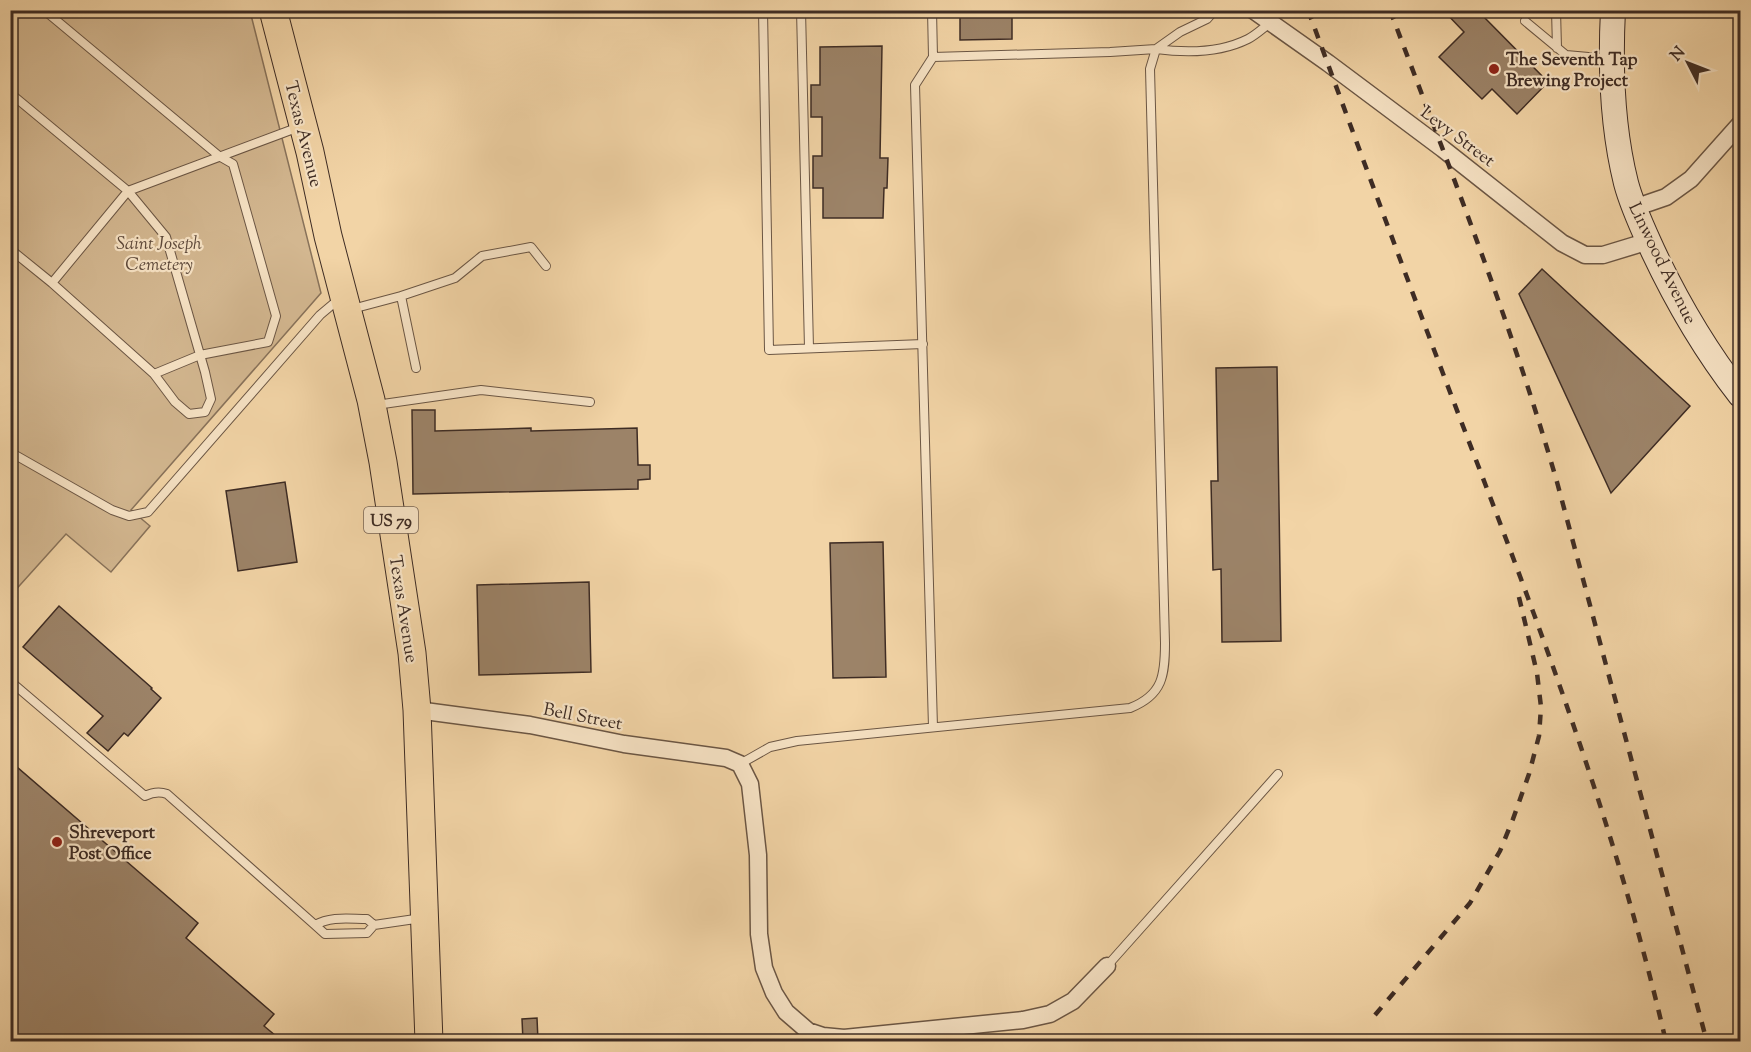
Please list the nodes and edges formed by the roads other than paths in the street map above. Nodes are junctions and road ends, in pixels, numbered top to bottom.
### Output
1 (44, 10) edge
2 (273, 10) edge
3 (763, 10) edge
4 (801, 10) edge
5 (932, 10) edge
6 (1215, 10) edge
7 (1253, 10) edge
8 (1556, 10) edge
9 (1613, 10) edge
10 (1525, 21) dead end
11 (1270, 23) junction
12 (1557, 48) junction
13 (1156, 49) junction
14 (933, 57) junction
15 (1611, 59) junction
16 (10, 93) edge
17 (1740, 124) edge
18 (303, 125) junction
19 (219, 156) junction
20 (128, 192) junction
21 (1634, 208) junction
22 (1648, 241) junction
23 (10, 249) edge
24 (546, 266) dead end
25 (52, 284) junction
26 (401, 296) junction
27 (347, 302) junction
28 (923, 344) junction
29 (809, 348) junction
30 (200, 355) junction
31 (417, 368) dead end
32 (154, 374) junction
33 (1740, 394) edge
34 (590, 402) dead end
35 (372, 406) junction
36 (10, 452) edge
37 (10, 681) edge
38 (417, 710) junction
39 (933, 727) junction
40 (740, 764) junction
41 (1278, 774) dead end
42 (425, 917) junction
43 (315, 925) junction
44 (374, 925) junction
45 (1107, 966) joint
46 (429, 1041) edge

1 - 19 lane
2 - 18 main road, Texas Avenue / US 79
3 - 29 lane
4 - 29 lane
5 - 14 lane
6 - 13 lane
7 - 11 street, Levy Street
8 - 12 lane
9 - 15 main road, Linwood Avenue
10 - 12 lane
11 - 13 lane
11 - 22 street, Levy Street
12 - 15 lane
13 - 14 lane
13 - 39 lane
14 - 28 lane
15 - 21 main road, Linwood Avenue
16 - 20 lane
17 - 21 street
18 - 19 lane
18 - 27 main road, Texas Avenue / US 79
19 - 20 lane
19 - 30 lane
20 - 25 lane
20 - 30 lane
21 - 22 main road, Linwood Avenue
22 - 33 main road, Linwood Avenue
23 - 25 lane
24 - 26 lane
25 - 32 lane
26 - 27 lane
26 - 31 lane
27 - 35 main road, Texas Avenue / US 79
27 - 36 lane
28 - 29 lane
28 - 39 lane
30 - 32 lane
30 - 32 lane
34 - 35 lane
35 - 38 main road, Texas Avenue / US 79
37 - 43 lane
38 - 40 street, Bell Street
38 - 42 main road, Texas Avenue / US 79
39 - 40 lane
40 - 45 street
41 - 45 lane
42 - 44 lane
42 - 46 main road, Texas Avenue / US 79
43 - 44 lane
43 - 44 lane

